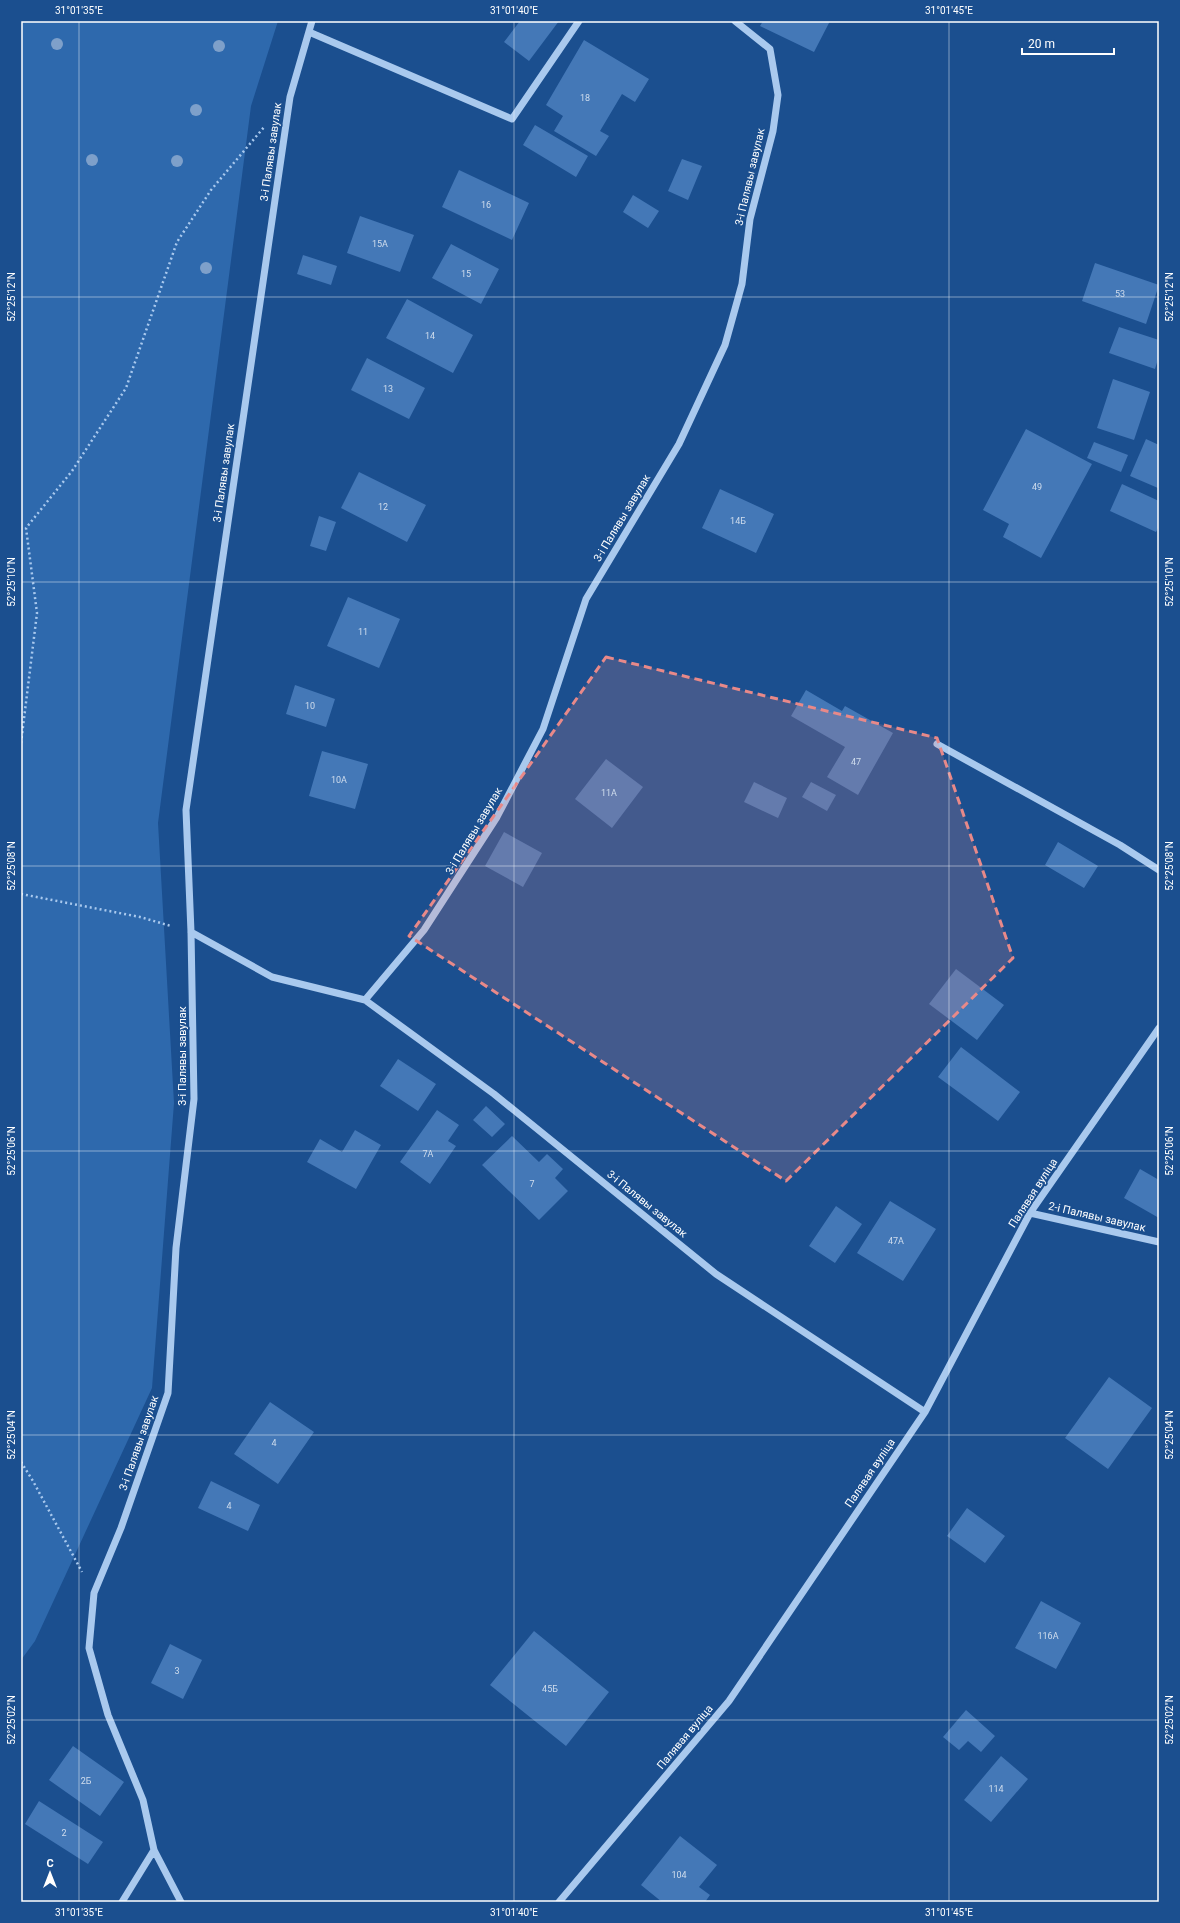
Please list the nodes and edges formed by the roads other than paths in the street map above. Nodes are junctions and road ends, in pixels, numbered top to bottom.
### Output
1 (312, 21) edge
2 (579, 21) edge
3 (735, 21) edge
4 (309, 32) junction
5 (937, 744) dead end
6 (1159, 870) edge
7 (191, 932) junction
8 (365, 1000) junction
9 (1159, 1028) edge
10 (1030, 1213) junction
11 (1159, 1242) edge
12 (925, 1412) junction
13 (154, 1850) junction
14 (122, 1902) edge
15 (181, 1902) edge
16 (559, 1902) edge

1 - 4 street, 3-і Палявы завулак
2 - 4 street
3 - 8 street, 3-і Палявы завулак
4 - 7 street, 3-і Палявы завулак
5 - 6 street
7 - 8 street, 3-і Палявы завулак
7 - 13 street, 3-і Палявы завулак
8 - 12 street, 3-і Палявы завулак
9 - 10 street, Палявая вуліца
10 - 11 street, 2-і Палявы завулак
10 - 12 street, Палявая вуліца
12 - 16 street, Палявая вуліца
13 - 14 street
13 - 15 street, 3-і Палявы завулак

